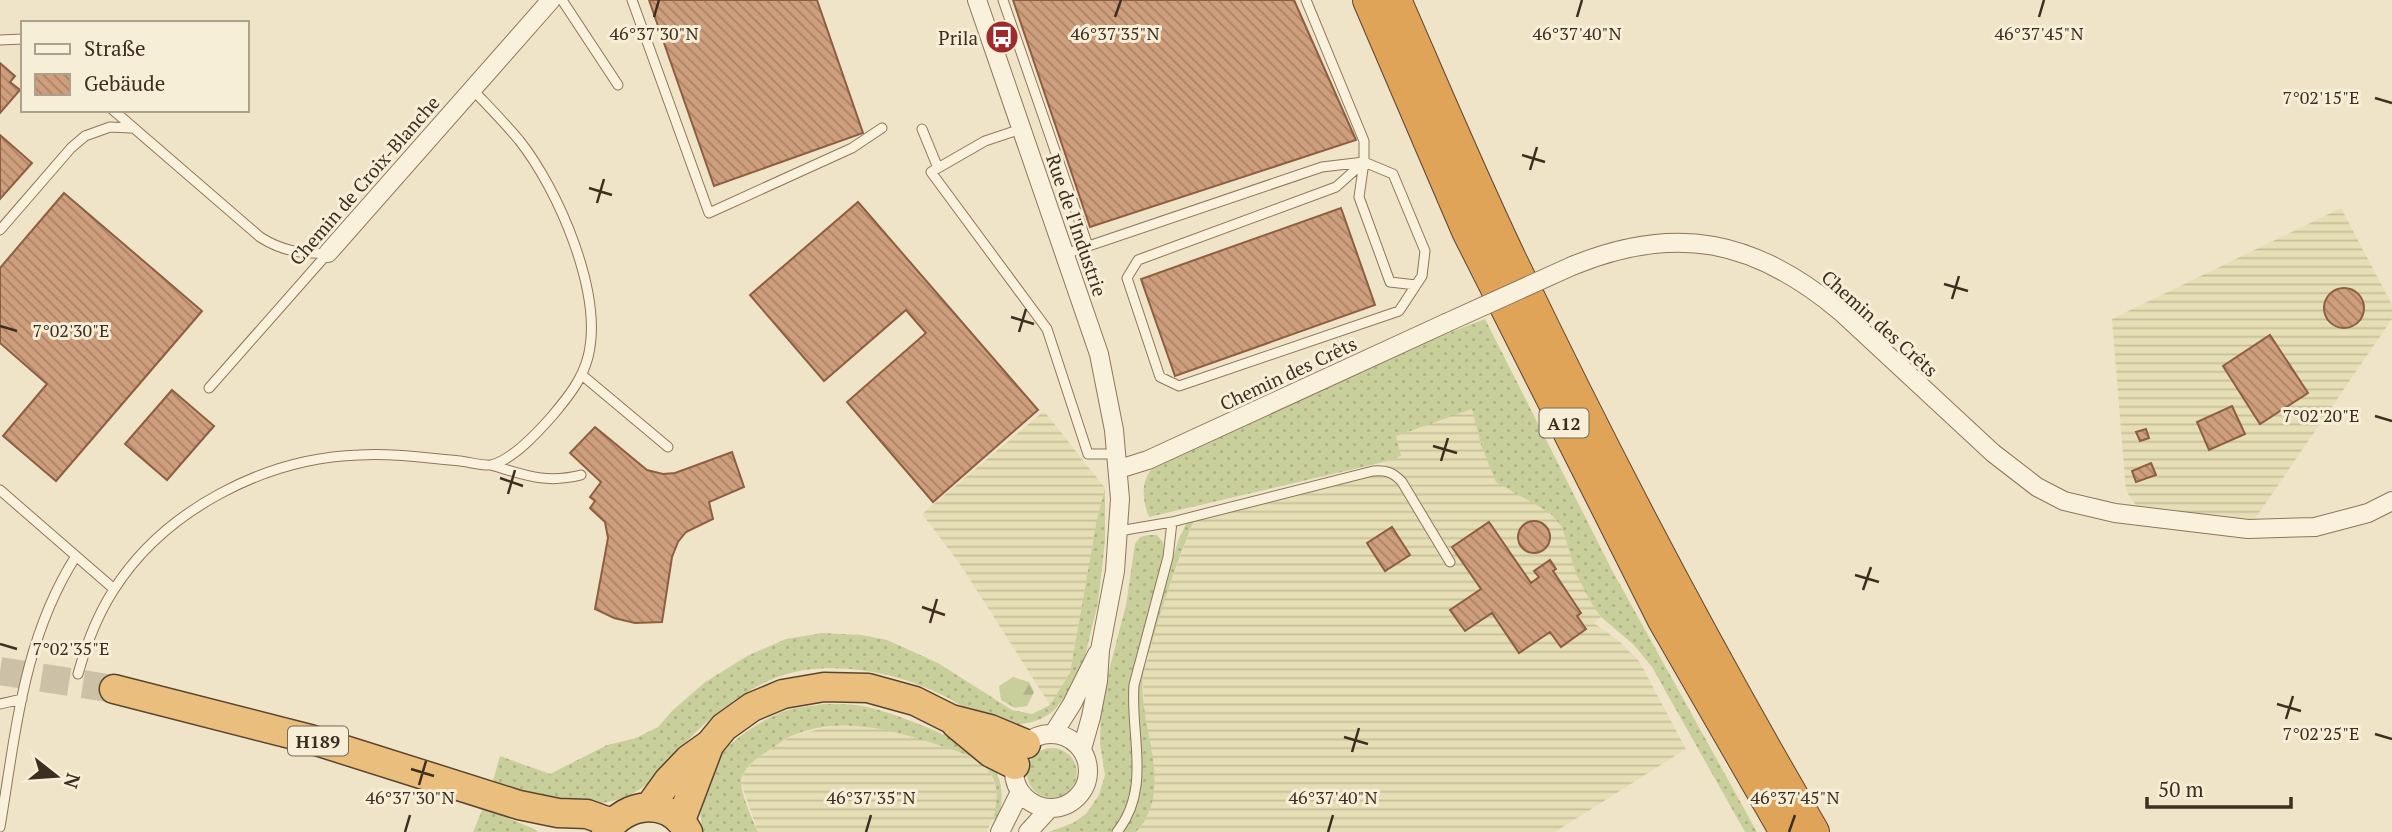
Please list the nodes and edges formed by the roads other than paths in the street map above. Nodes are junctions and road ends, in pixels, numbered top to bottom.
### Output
1 (551, 0) edge
2 (562, 0) edge
3 (632, 0) edge
4 (977, 0) edge
5 (1003, 0) edge
6 (1306, 0) edge
7 (1349, 0) edge
8 (1369, 0) edge
9 (1395, 0) edge
10 (21, 39) edge
11 (0, 40) edge
12 (618, 85) dead end
13 (472, 89) junction
14 (115, 112) edge
15 (133, 128) junction
16 (882, 128) dead end
17 (922, 129) dead end
18 (1021, 129) junction
19 (1364, 162) junction
20 (937, 168) junction
21 (0, 230) edge
22 (1088, 246) junction
23 (328, 253) junction
24 (1065, 254) junction
25 (1416, 285) junction
26 (582, 375) junction
27 (209, 388) dead end
28 (667, 447) dead end
29 (1118, 462) junction
30 (491, 465) junction
31 (580, 475) dead end
32 (0, 490) edge
33 (2392, 501) edge
34 (1172, 522) junction
35 (1119, 531) junction
36 (76, 556) junction
37 (1450, 562) dead end
38 (114, 589) junction
39 (1100, 650) junction
40 (78, 674) dead end
41 (114, 689) tunnel mouth
42 (22, 699) junction
43 (0, 704) edge
44 (1053, 734) junction
45 (710, 744) junction
46 (1082, 749) junction
47 (1020, 767) junction
48 (519, 804) junction
49 (650, 806) junction
50 (1049, 808) junction
51 (685, 826) edge
52 (0, 827) edge
53 (609, 828) edge
54 (562, 832) edge
55 (1000, 832) edge
56 (1028, 832) edge
57 (1117, 832) edge
58 (1765, 832) edge
59 (1786, 832) edge
60 (1813, 832) edge

1 - 13 street, Chemin de Croix-Blanche
2 - 12 lane
3 - 16 lane
4 - 18 street, Rue de l'Industrie
5 - 22 lane
6 - 19 lane
7 - 58 highway
8 - 59 highway, A12
9 - 60 highway, A12
10 - 11 lane
13 - 23 street, Chemin de Croix-Blanche
13 - 26 lane
14 - 15 lane
15 - 21 lane
15 - 23 lane
17 - 20 lane
18 - 20 lane
18 - 24 street, Rue de l'Industrie
19 - 22 lane
19 - 25 lane
19 - 25 lane
19 - 25 lane
20 - 29 lane
22 - 24 lane
23 - 27 lane, Chemin de Croix-Blanche
24 - 29 street, Rue de l'Industrie
26 - 28 lane
26 - 30 lane
29 - 33 street, Chemin des Crêts, bridge
29 - 35 street
30 - 31 lane
30 - 38 lane
32 - 36 lane
34 - 35 lane
34 - 37 lane
34 - 57 lane
35 - 39 street
36 - 38 lane
36 - 42 lane
38 - 40 lane
39 - 44 street
39 - 46 street
41 - 48 highway, H189
42 - 43 lane
42 - 52 lane
44 - 46 street
44 - 47 street
45 - 47 highway
45 - 49 highway
45 - 51 highway
46 - 50 street
47 - 50 street
47 - 55 street
48 - 53 highway
48 - 54 highway
49 - 51 highway
49 - 53 highway
50 - 56 street

